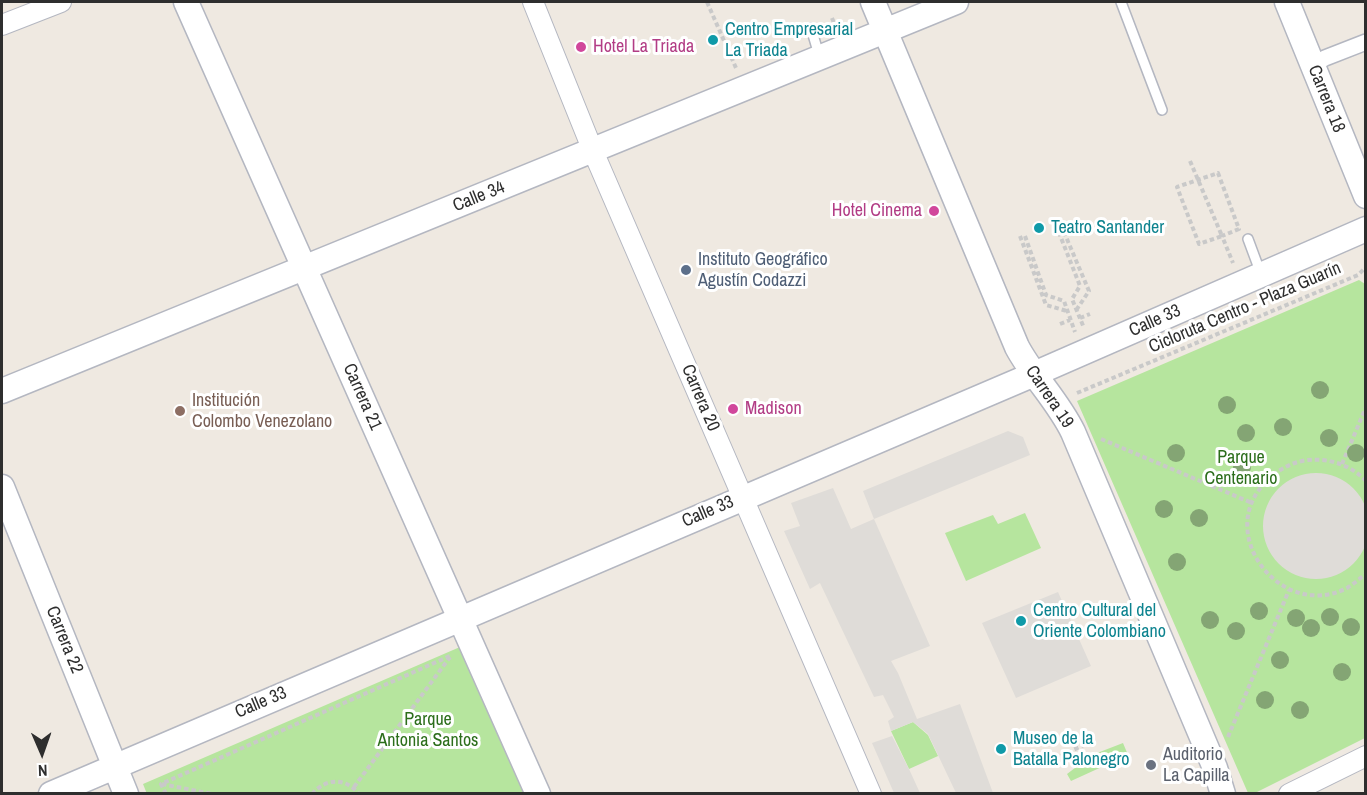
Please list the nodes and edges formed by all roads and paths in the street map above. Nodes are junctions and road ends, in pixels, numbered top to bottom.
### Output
1 (61, 2) edge
2 (186, 2) edge
3 (533, 2) edge
4 (707, 2) edge
5 (873, 2) edge
6 (956, 2) edge
7 (1121, 2) edge
8 (1287, 2) edge
9 (2, 25) edge
10 (811, 28) dead end
11 (885, 30) junction
12 (1365, 42) edge
13 (820, 57) junction
14 (1313, 65) junction
15 (744, 88) junction
16 (1162, 110) dead end
17 (593, 151) junction
18 (1190, 160) dead end
19 (1198, 180) junction
20 (1365, 196) edge
21 (1365, 229) edge
22 (1222, 236) junction
23 (1248, 239) dead end
24 (304, 267) junction
25 (1365, 267) edge
26 (1251, 279) junction
27 (1076, 310) junction
28 (1067, 311) junction
29 (1090, 314) dead end
30 (1080, 318) junction
31 (1070, 320) junction
32 (1060, 324) dead end
33 (1088, 350) junction
34 (1033, 374) junction
35 (2, 391) edge
36 (1076, 393) dead end
37 (1365, 407) edge
38 (1073, 432) junction
39 (1342, 464) junction
40 (1365, 481) edge
41 (2, 487) edge
42 (743, 498) junction
43 (1252, 503) junction
44 (1365, 574) edge
45 (1289, 590) junction
46 (460, 618) junction
47 (1088, 744) dead end
48 (1365, 756) edge
49 (1054, 759) dead end
50 (115, 766) junction
51 (1215, 768) junction
52 (161, 784) junction
53 (354, 787) junction
54 (51, 794) edge
55 (126, 794) edge
56 (166, 794) edge
57 (212, 794) edge
58 (312, 794) edge
59 (360, 794) edge
60 (538, 794) edge
61 (871, 794) edge
62 (1223, 794) edge
63 (1289, 794) edge

1 - 9 street
2 - 24 street, Carrera 21
3 - 17 street, Carrera 20
4 - 15 path
5 - 11 street, Carrera 19
6 - 11 street, Calle 34
7 - 16 lane
8 - 14 street, Carrera 18
10 - 13 lane
11 - 13 street, Calle 34
11 - 34 street, Carrera 19
12 - 14 street
13 - 15 street, Calle 34
14 - 20 street, Carrera 18
15 - 17 street, Calle 34
17 - 24 street, Calle 34
17 - 42 street, Carrera 20
18 - 19 path
19 - 22 path
19 - 22 path
19 - 22 path
21 - 26 street, Calle 33
22 - 26 path
23 - 26 lane
24 - 35 street, Calle 34
24 - 46 street, Carrera 21
25 - 36 path, Cicloruta Centro - Plaza Guarín
26 - 33 street, Calle 33
27 - 27 path
27 - 30 path
28 - 28 path
28 - 31 path
29 - 30 path
30 - 33 path
31 - 32 path
31 - 33 path
33 - 34 street, Calle 33
34 - 38 street, Carrera 19
34 - 42 street, Calle 33
37 - 39 path
38 - 43 path
38 - 51 street, Carrera 19
39 - 40 path
39 - 43 path
41 - 50 street, Carrera 22
42 - 46 street, Calle 33
42 - 61 street, Carrera 20
43 - 45 path
44 - 45 path
45 - 51 path
46 - 50 street, Calle 33
46 - 60 street, Carrera 21
47 - 49 path
48 - 63 street
50 - 54 street, Calle 33
50 - 55 street, Carrera 22
51 - 62 street, Carrera 19
52 - 53 path
52 - 56 path
52 - 57 path
53 - 58 path
53 - 59 path

